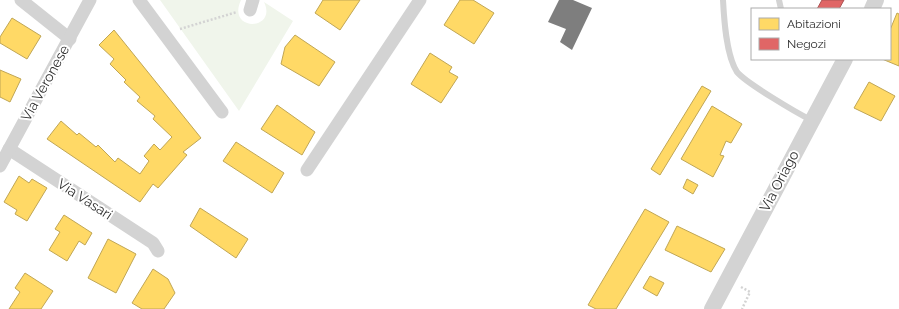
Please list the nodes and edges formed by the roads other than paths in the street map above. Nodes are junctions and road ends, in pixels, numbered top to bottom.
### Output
1 (21, 0) edge
2 (90, 0) edge
3 (139, 0) edge
4 (420, 0) edge
5 (723, 0) edge
6 (70, 39) junction
7 (844, 60) edge
8 (222, 112) dead end
9 (812, 120) junction
10 (9, 149) junction
11 (0, 166) edge
12 (307, 170) dead end
13 (158, 251) dead end
14 (717, 307) edge

1 - 6 street
2 - 6 street, Via Veronese
3 - 8 street
4 - 12 street
5 - 9 lane
6 - 10 street, Via Veronese
7 - 9 street, Via Oriago
9 - 14 street, Via Oriago
10 - 11 street, Via Veronese
10 - 13 street, Via Vasari

